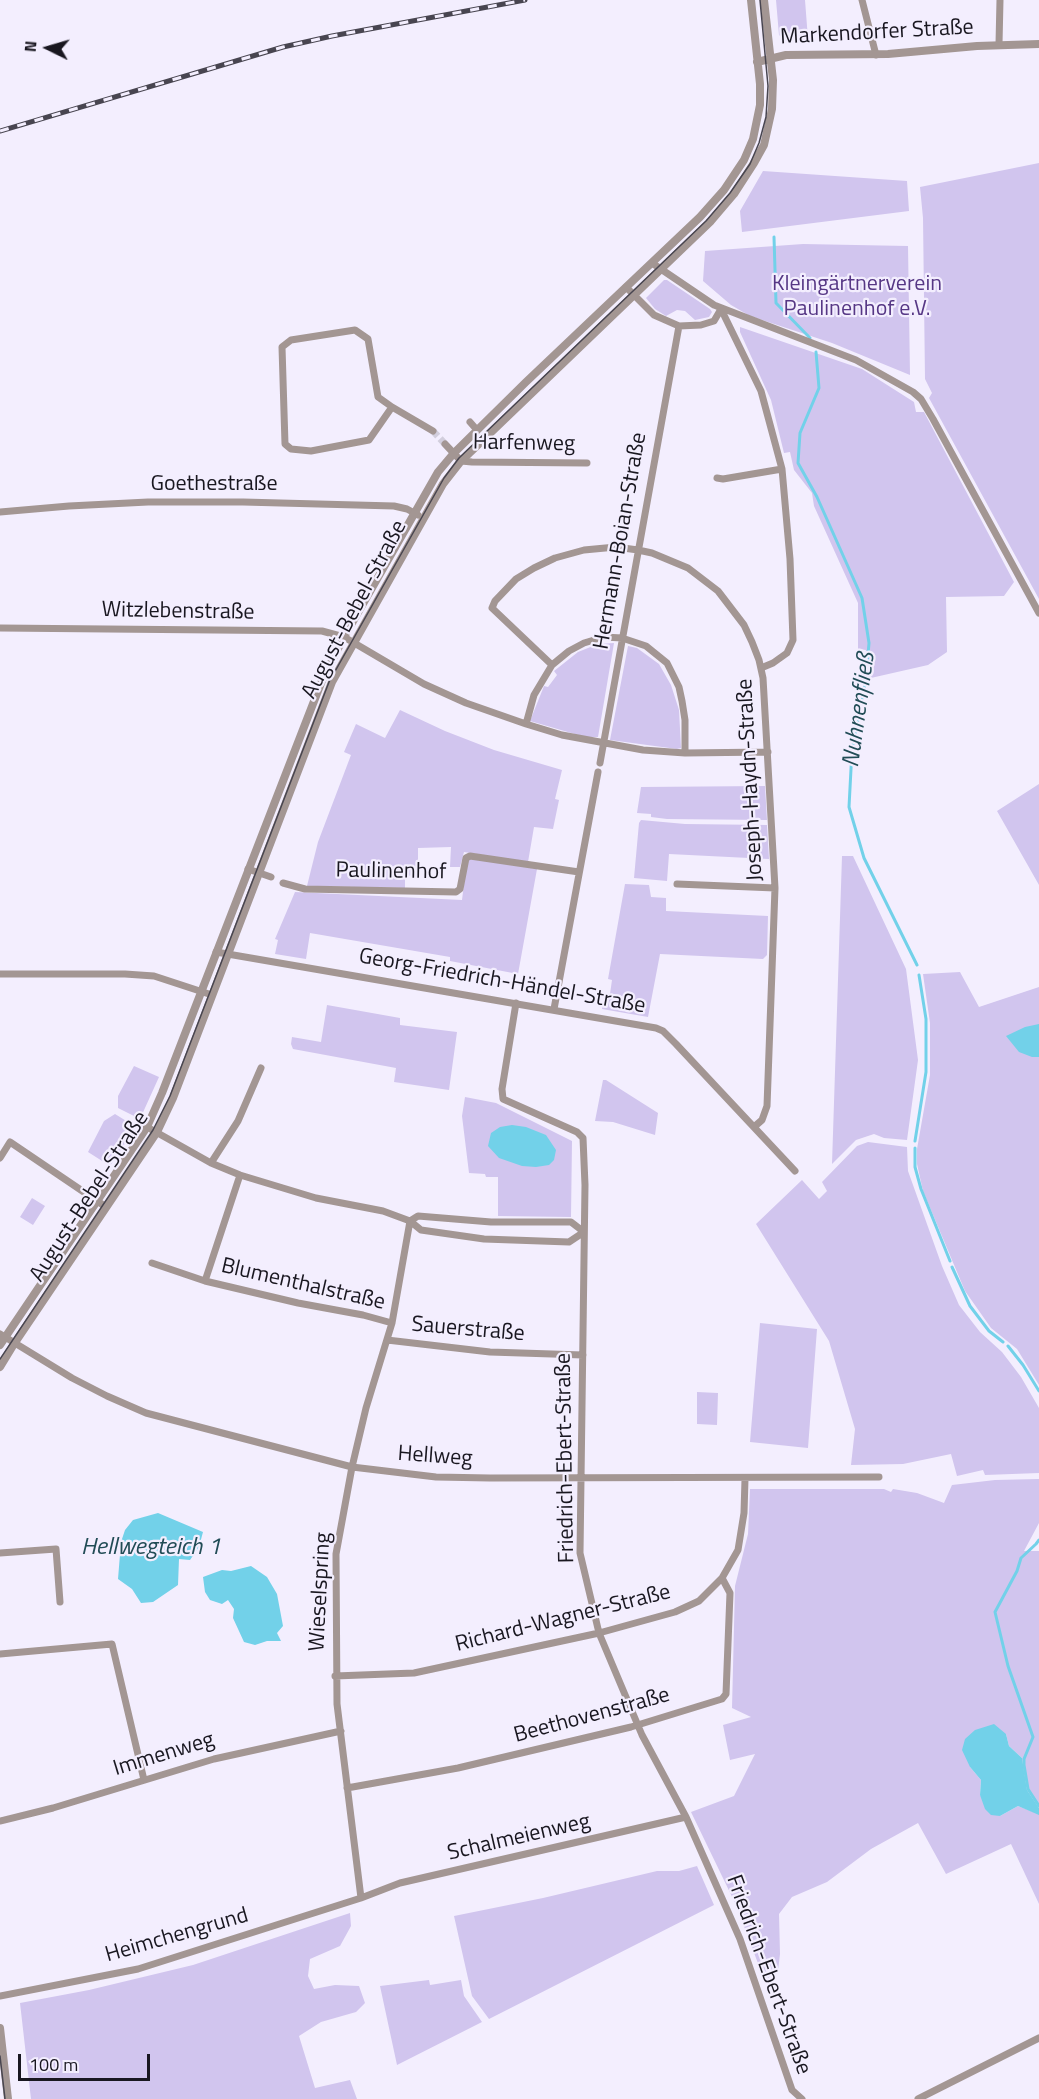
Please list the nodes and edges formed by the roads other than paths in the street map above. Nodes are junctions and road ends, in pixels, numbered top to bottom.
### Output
1 (751, 0) edge
2 (764, 0) edge
3 (861, 0) edge
4 (1000, 0) edge
5 (999, 44) junction
6 (1039, 44) edge
7 (876, 55) junction
8 (771, 57) junction
9 (757, 62) junction
10 (652, 263) junction
11 (659, 270) junction
12 (629, 291) junction
13 (721, 309) junction
14 (679, 326) junction
15 (392, 407) junction
16 (470, 422) dead end
17 (477, 430) junction
18 (433, 431) tunnel mouth
19 (445, 444) tunnel mouth
20 (454, 453) junction
21 (461, 460) junction
22 (587, 463) dead end
23 (782, 470) junction
24 (717, 478) dead end
25 (0, 512) edge
26 (415, 514) junction
27 (424, 519) junction
28 (638, 550) junction
29 (1039, 613) edge
30 (0, 628) edge
31 (344, 637) junction
32 (622, 638) junction
33 (353, 643) junction
34 (552, 665) junction
35 (761, 668) junction
36 (526, 724) junction
37 (603, 744) junction
38 (768, 752) junction
39 (685, 753) junction
40 (600, 763) dead end
41 (598, 772) dead end
42 (248, 869) junction
43 (579, 872) junction
44 (259, 873) junction
45 (271, 878) dead end
46 (283, 883) dead end
47 (677, 884) dead end
48 (775, 888) junction
49 (216, 952) junction
50 (227, 954) junction
51 (0, 974) edge
52 (201, 992) junction
53 (212, 995) junction
54 (516, 1002) junction
55 (554, 1009) junction
56 (261, 1068) dead end
57 (147, 1127) junction
58 (754, 1127) junction
59 (157, 1132) junction
60 (0, 1158) edge
61 (211, 1163) junction
62 (795, 1171) dead end
63 (240, 1175) junction
64 (96, 1200) junction
65 (106, 1207) junction
66 (410, 1221) junction
67 (584, 1232) junction
68 (152, 1263) dead end
69 (206, 1281) junction
70 (392, 1323) junction
71 (1, 1339) edge
72 (387, 1340) junction
73 (14, 1344) junction
74 (583, 1355) junction
75 (0, 1367) edge
76 (352, 1467) junction
77 (879, 1477) dead end
78 (582, 1478) junction
79 (745, 1479) junction
80 (0, 1553) edge
81 (722, 1578) junction
82 (60, 1602) dead end
83 (599, 1633) junction
84 (0, 1654) edge
85 (335, 1676) junction
86 (638, 1724) junction
87 (340, 1731) junction
88 (144, 1780) junction
89 (347, 1788) junction
90 (686, 1817) junction
91 (0, 1821) edge
92 (361, 1898) junction
93 (0, 1996) edge
94 (0, 2028) edge
95 (1039, 2038) edge
96 (9, 2099) edge
97 (802, 2099) edge
98 (918, 2099) edge

1 - 9 street, August-Bebel-Straße
2 - 8 street, August-Bebel-Straße
3 - 7 street
4 - 5 street, Markendorfer Straße
5 - 6 street, Markendorfer Straße
5 - 7 street, Markendorfer Straße
7 - 8 street, Markendorfer Straße
8 - 9 street, Markendorfer Straße
8 - 11 street, August-Bebel-Straße
9 - 10 street, August-Bebel-Straße
10 - 11 street
10 - 12 street, August-Bebel-Straße
11 - 12 street, August-Bebel-Straße
11 - 13 street
12 - 14 street
12 - 17 street, August-Bebel-Straße
12 - 21 street, August-Bebel-Straße
13 - 14 street
13 - 23 street, Joseph-Haydn-Straße
13 - 29 street
14 - 28 street, Hermann-Boian-Straße
15 - 15 street
15 - 18 street
16 - 17 street
17 - 20 street, August-Bebel-Straße
19 - 20 street
20 - 21 street
20 - 26 street, August-Bebel-Straße
21 - 22 street, Harfenweg
21 - 27 street, August-Bebel-Straße
23 - 24 street
23 - 35 street, Joseph-Haydn-Straße
25 - 26 street, Goethestraße
26 - 27 street, Goethestraße
26 - 31 street, August-Bebel-Straße
27 - 33 street, August-Bebel-Straße
28 - 32 street, Hermann-Boian-Straße
28 - 34 street
28 - 35 street
30 - 31 street, Witzlebenstraße
31 - 33 street, Witzlebenstraße
31 - 42 street, August-Bebel-Straße
32 - 34 street
32 - 37 street, Hermann-Boian-Straße
32 - 39 street
33 - 36 street, Witzlebenstraße
33 - 44 street, August-Bebel-Straße
34 - 36 street
35 - 38 street, Joseph-Haydn-Straße
36 - 37 street, Witzlebenstraße
37 - 39 street, Witzlebenstraße
37 - 40 street, Hermann-Boian-Straße
38 - 39 street, Witzlebenstraße
38 - 48 street, Joseph-Haydn-Straße
41 - 43 street
42 - 44 street
42 - 49 street, August-Bebel-Straße
43 - 46 street, Paulinenhof
43 - 55 street
44 - 45 street
44 - 50 street, August-Bebel-Straße
47 - 48 street
48 - 58 street, Joseph-Haydn-Straße
49 - 50 street, Georg-Friedrich-Händel-Straße
49 - 52 street, August-Bebel-Straße
50 - 53 street, August-Bebel-Straße
50 - 54 street, Georg-Friedrich-Händel-Straße
51 - 52 street
52 - 53 street
52 - 57 street, August-Bebel-Straße
53 - 59 street, August-Bebel-Straße
54 - 55 street, Georg-Friedrich-Händel-Straße
54 - 67 street, Friedrich-Ebert-Straße
55 - 58 street, Georg-Friedrich-Händel-Straße
56 - 61 street
57 - 59 street
57 - 64 street, August-Bebel-Straße
58 - 62 street, Georg-Friedrich-Händel-Straße
59 - 61 street
59 - 65 street, August-Bebel-Straße
60 - 64 street
61 - 63 street
63 - 66 street
63 - 69 street, Blumenthalstraße
64 - 65 street
64 - 71 street, August-Bebel-Straße
65 - 73 street, August-Bebel-Straße
66 - 67 street
66 - 67 street
66 - 70 street, Wieselspring
67 - 74 street, Friedrich-Ebert-Straße
68 - 69 street, Blumenthalstraße
69 - 70 street, Blumenthalstraße
70 - 72 street, Wieselspring
71 - 73 street, Hellweg
72 - 74 street, Sauerstraße
72 - 76 street, Wieselspring
73 - 75 street, August-Bebel-Straße
73 - 76 street, Hellweg
74 - 78 street, Friedrich-Ebert-Straße
76 - 78 street, Hellweg
76 - 85 street, Wieselspring
77 - 79 street, Hellweg
78 - 79 street, Hellweg
78 - 83 street, Friedrich-Ebert-Straße
79 - 81 street, Richard-Wagner-Straße
80 - 82 street
81 - 83 street, Richard-Wagner-Straße
81 - 86 street, Beethovenstraße
83 - 85 street, Richard-Wagner-Straße
83 - 86 street, Friedrich-Ebert-Straße
84 - 88 street
85 - 87 street, Wieselspring
86 - 89 street, Beethovenstraße
86 - 90 street, Friedrich-Ebert-Straße
87 - 88 street, Immenweg
87 - 89 street, Wieselspring
88 - 91 street, Immenweg
89 - 92 street, Wieselspring
90 - 92 street, Schalmeienweg
90 - 97 street, Friedrich-Ebert-Straße
92 - 93 street, Heimchengrund
94 - 96 street
95 - 98 street

